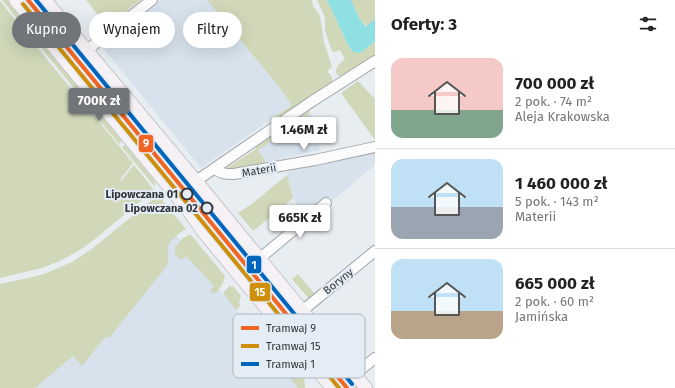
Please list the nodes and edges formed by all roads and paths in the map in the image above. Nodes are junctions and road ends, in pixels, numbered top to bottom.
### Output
1 (15, 0) edge
2 (45, 0) edge
3 (152, 0) edge
4 (87, 50) junction
5 (375, 61) edge
6 (375, 147) edge
7 (214, 168) junction
8 (196, 181) junction
9 (326, 203) dead end
10 (375, 251) edge
11 (259, 259) junction
12 (302, 310) junction
13 (271, 314) edge
14 (305, 314) edge
15 (375, 358) edge
16 (365, 366) edge
17 (324, 378) edge
18 (358, 378) edge
19 (332, 388) edge
20 (366, 388) edge

1 - 13 main road
2 - 4 main road
3 - 4 street
4 - 8 main road
5 - 7 street
6 - 7 street, Materii
7 - 8 street
8 - 11 main road
9 - 11 street
10 - 12 street, Boryny
11 - 12 main road
12 - 14 main road
15 - 16 street
17 - 19 main road
18 - 20 main road

